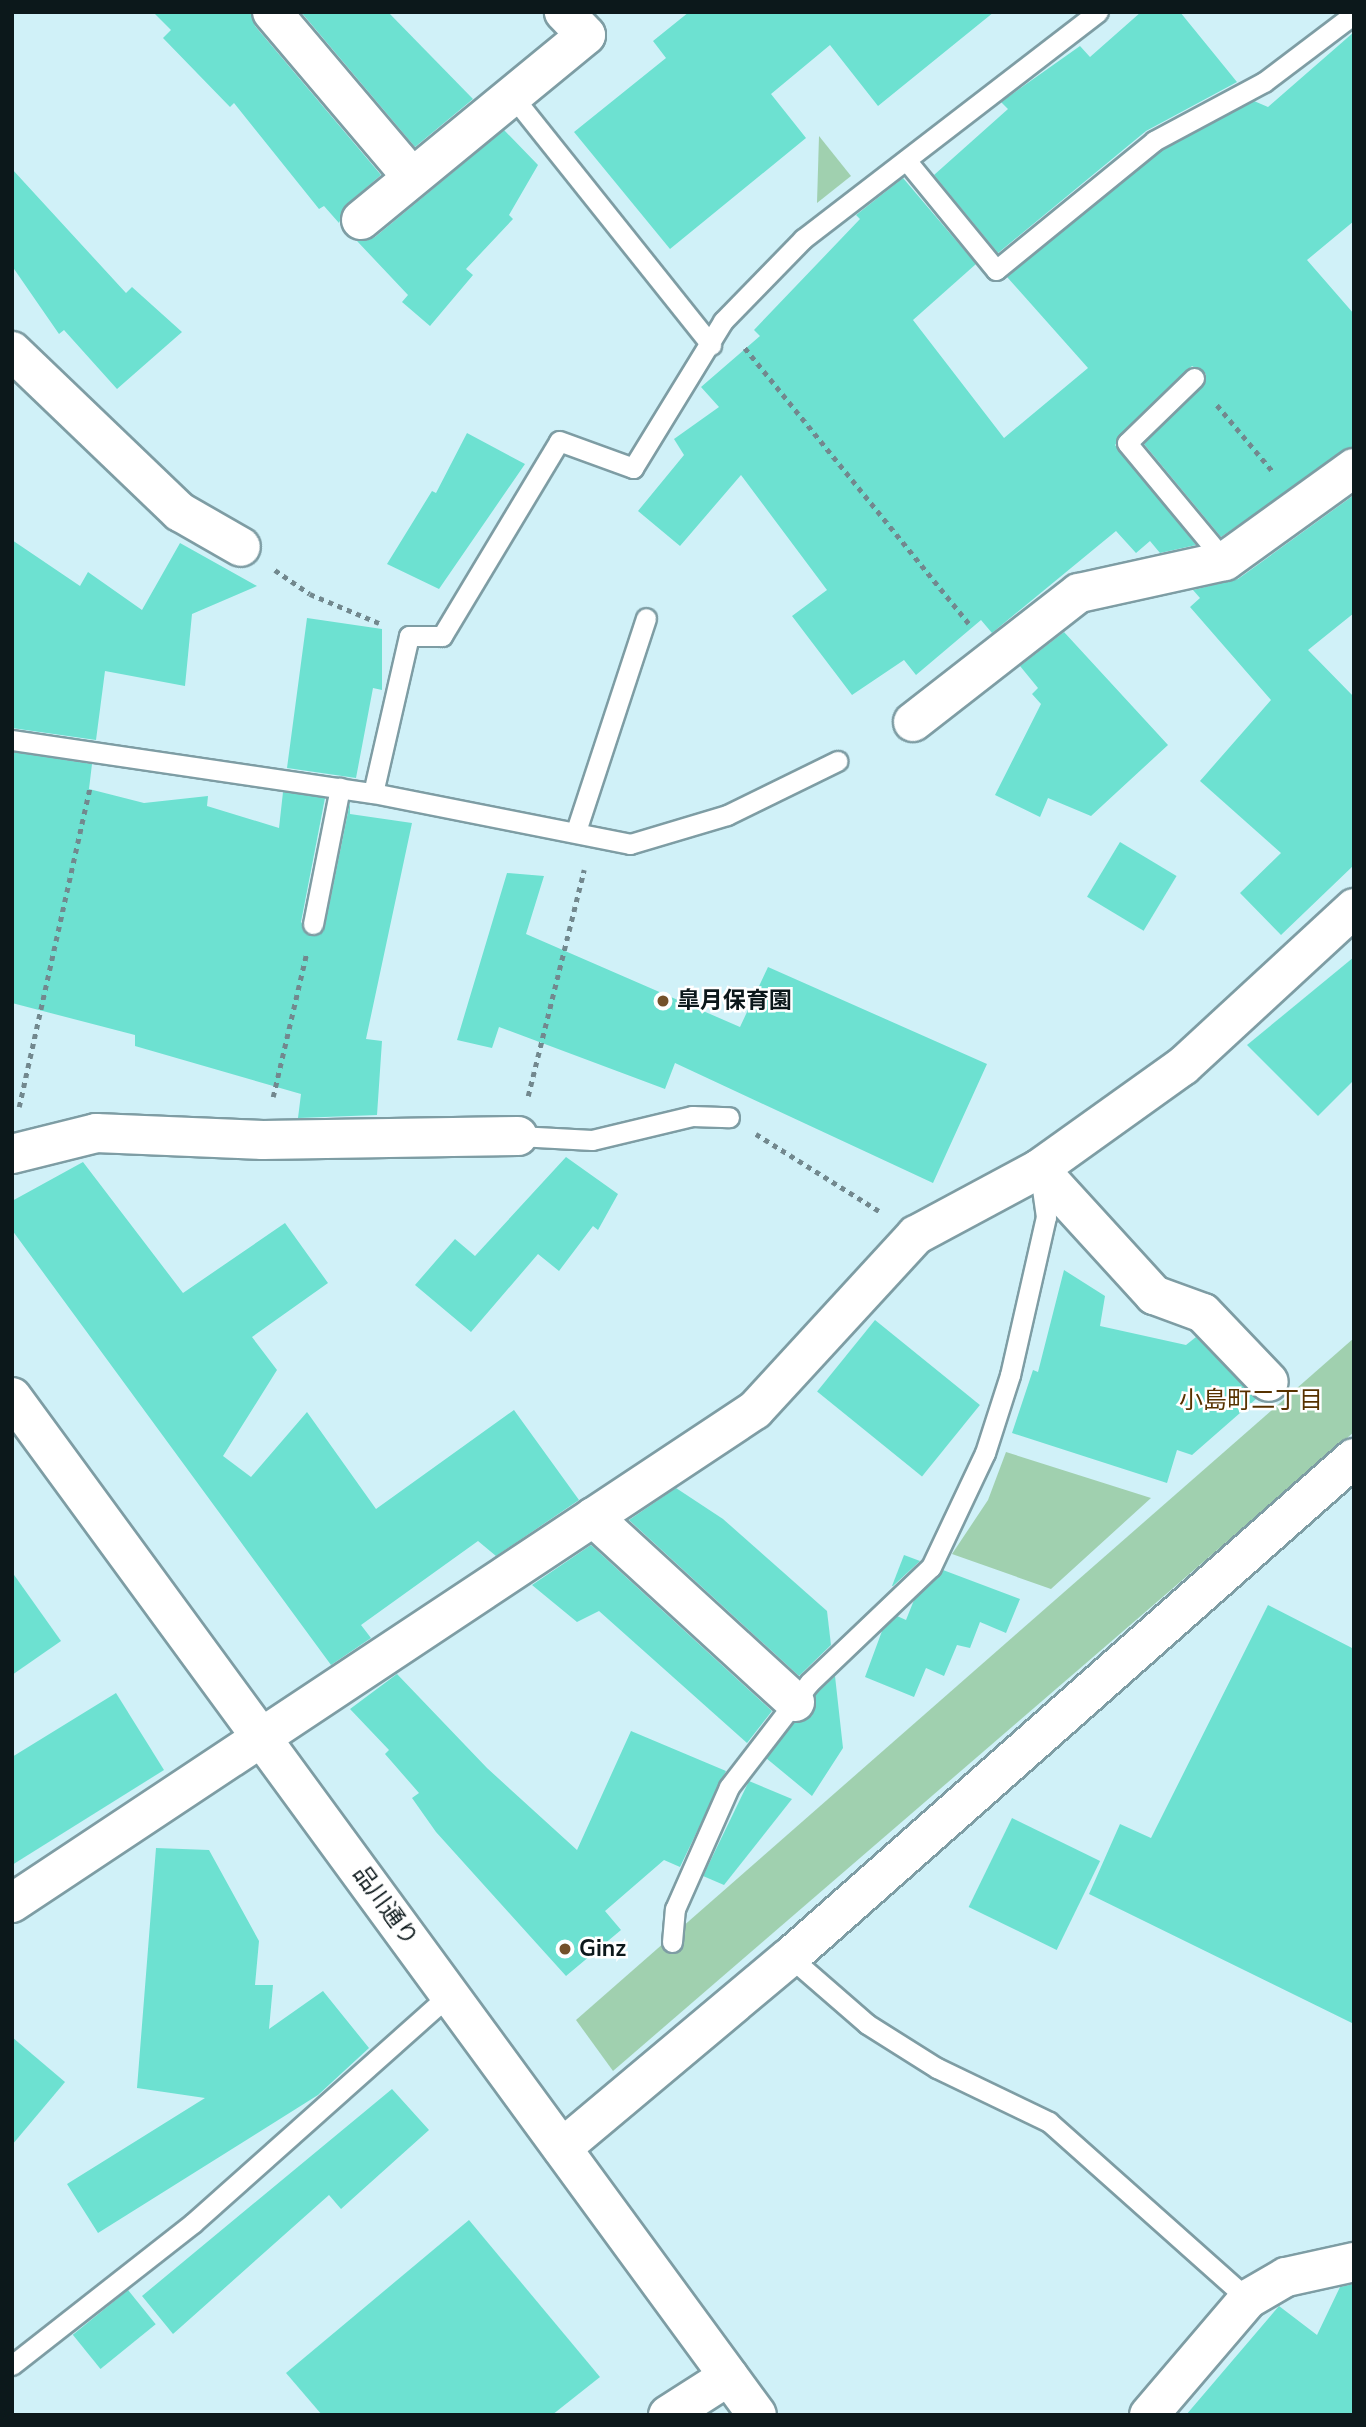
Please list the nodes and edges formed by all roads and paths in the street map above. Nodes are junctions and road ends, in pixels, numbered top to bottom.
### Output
1 (272, 12) edge
2 (564, 12) edge
3 (1098, 12) edge
4 (1354, 14) edge
5 (514, 98) junction
6 (906, 160) junction
7 (412, 177) junction
8 (361, 220) dead end
9 (723, 321) junction
10 (712, 345) junction
11 (12, 351) edge
12 (1194, 378) joint
13 (1354, 468) edge
14 (1302, 506) junction
15 (241, 547) joint
16 (1225, 561) junction
17 (646, 618) dead end
18 (409, 636) junction
19 (996, 658) junction
20 (913, 722) dead end
21 (12, 740) edge
22 (99, 749) junction
23 (837, 761) dead end
24 (340, 788) junction
25 (373, 793) junction
26 (584, 833) junction
27 (1354, 908) edge
28 (313, 924) joint
29 (18, 1111) dead end
30 (729, 1117) joint
31 (518, 1136) junction
32 (263, 1140) junction
33 (12, 1154) edge
34 (1039, 1168) junction
35 (916, 1235) junction
36 (1269, 1382) dead end
37 (12, 1396) edge
38 (1354, 1458) edge
39 (593, 1517) junction
40 (795, 1702) junction
41 (262, 1738) junction
42 (12, 1903) edge
43 (672, 1942) dead end
44 (790, 1957) junction
45 (450, 1994) junction
46 (562, 2148) junction
47 (1354, 2262) edge
48 (1248, 2300) junction
49 (12, 2365) edge
50 (729, 2376) junction
51 (668, 2415) edge
52 (757, 2415) edge
53 (1149, 2415) edge

1 - 7 street
2 - 5 street
3 - 6 lane
4 - 6 lane
5 - 7 street
5 - 10 lane
6 - 9 lane
7 - 8 street
9 - 10 lane
9 - 19 path
10 - 18 lane
11 - 15 street
12 - 14 path
12 - 16 lane
13 - 14 street
14 - 16 street
15 - 18 path
16 - 19 street
17 - 26 lane
18 - 25 lane
19 - 20 street
21 - 22 lane
22 - 24 lane
22 - 29 path
23 - 26 lane
24 - 25 lane
24 - 28 lane
25 - 26 lane
26 - 31 path
27 - 34 street
28 - 32 path
30 - 31 lane
30 - 35 path
31 - 32 street
32 - 33 street
34 - 35 street
34 - 36 street
34 - 40 lane
35 - 39 street
37 - 41 street, 品川通り
38 - 44 street
39 - 40 street
39 - 41 street
40 - 43 lane
41 - 42 street
41 - 45 street, 品川通り
44 - 46 street
44 - 48 lane
45 - 46 street, 品川通り
45 - 49 lane
46 - 50 street, 品川通り
47 - 48 street
48 - 53 street
50 - 51 street
50 - 52 street, 品川通り

